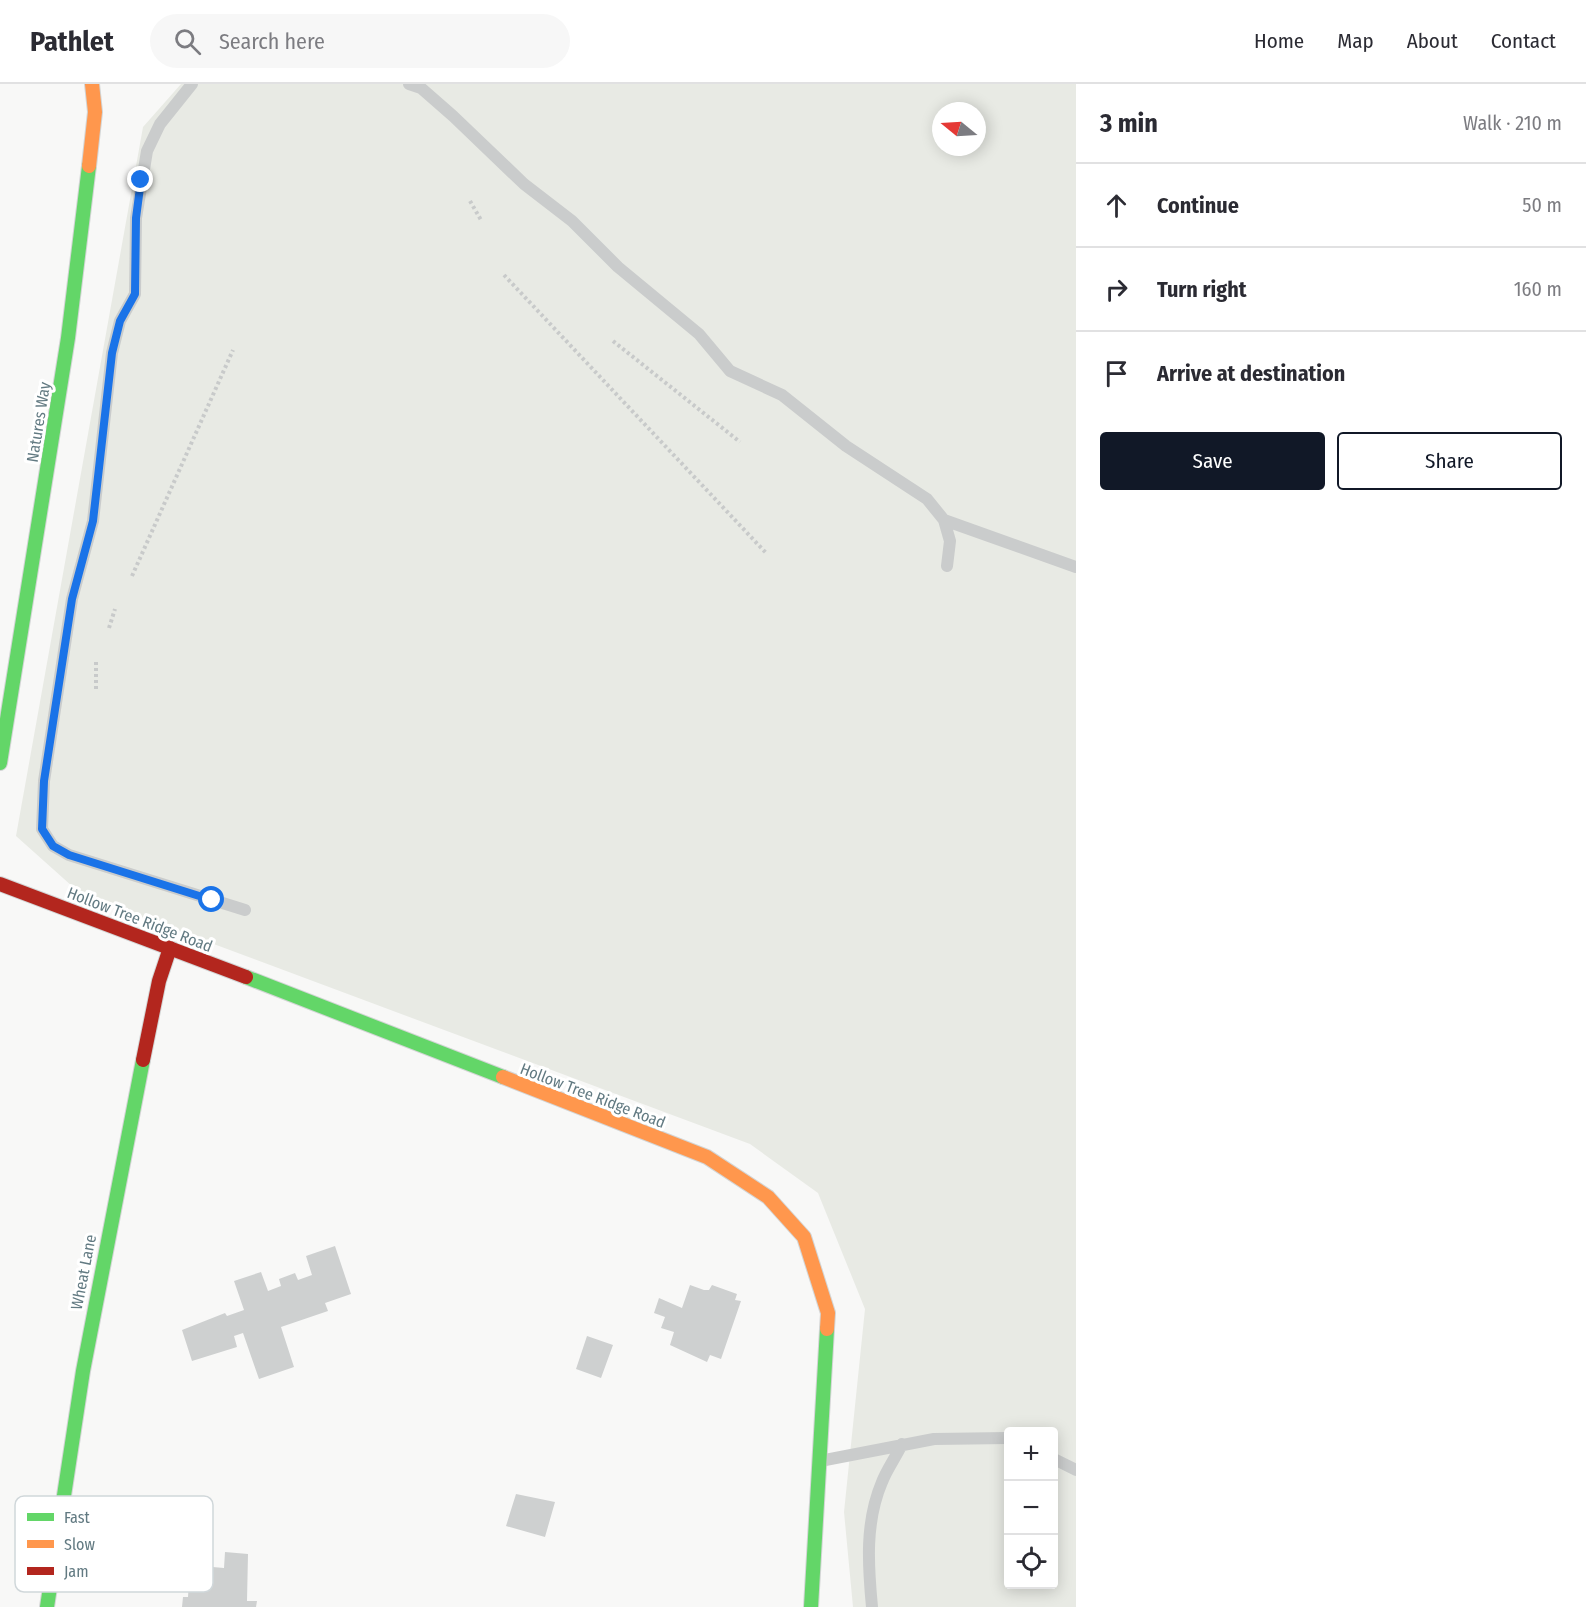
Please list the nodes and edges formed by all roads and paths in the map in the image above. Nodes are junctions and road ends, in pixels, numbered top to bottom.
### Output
1 (92, 84) edge
2 (192, 84) edge
3 (410, 84) edge
4 (470, 201) dead end
5 (481, 220) dead end
6 (504, 275) dead end
7 (613, 341) dead end
8 (233, 350) dead end
9 (740, 442) dead end
10 (944, 520) junction
11 (768, 554) dead end
12 (947, 566) dead end
13 (1076, 567) edge
14 (132, 576) dead end
15 (115, 609) dead end
16 (109, 628) dead end
17 (96, 662) dead end
18 (96, 689) dead end
19 (0, 763) edge
20 (0, 884) edge
21 (245, 910) dead end
22 (171, 948) junction
23 (1004, 1438) edge
24 (902, 1444) junction
25 (819, 1461) junction
26 (1058, 1461) edge
27 (1076, 1470) edge
28 (62, 1496) edge
29 (49, 1592) edge
30 (47, 1607) edge
31 (811, 1607) edge
32 (872, 1607) edge

1 - 19 street, Natures Way
2 - 21 lane
3 - 10 lane
4 - 5 path
6 - 11 path
7 - 9 path
8 - 14 path
10 - 12 lane
10 - 13 lane
15 - 16 path
17 - 18 path
20 - 22 street, Hollow Tree Ridge Road
22 - 25 street, Hollow Tree Ridge Road
22 - 28 street, Wheat Lane
23 - 24 lane
24 - 25 lane
24 - 32 lane
25 - 31 street, Hollow Tree Ridge Road
26 - 27 lane
29 - 30 street, Wheat Lane

